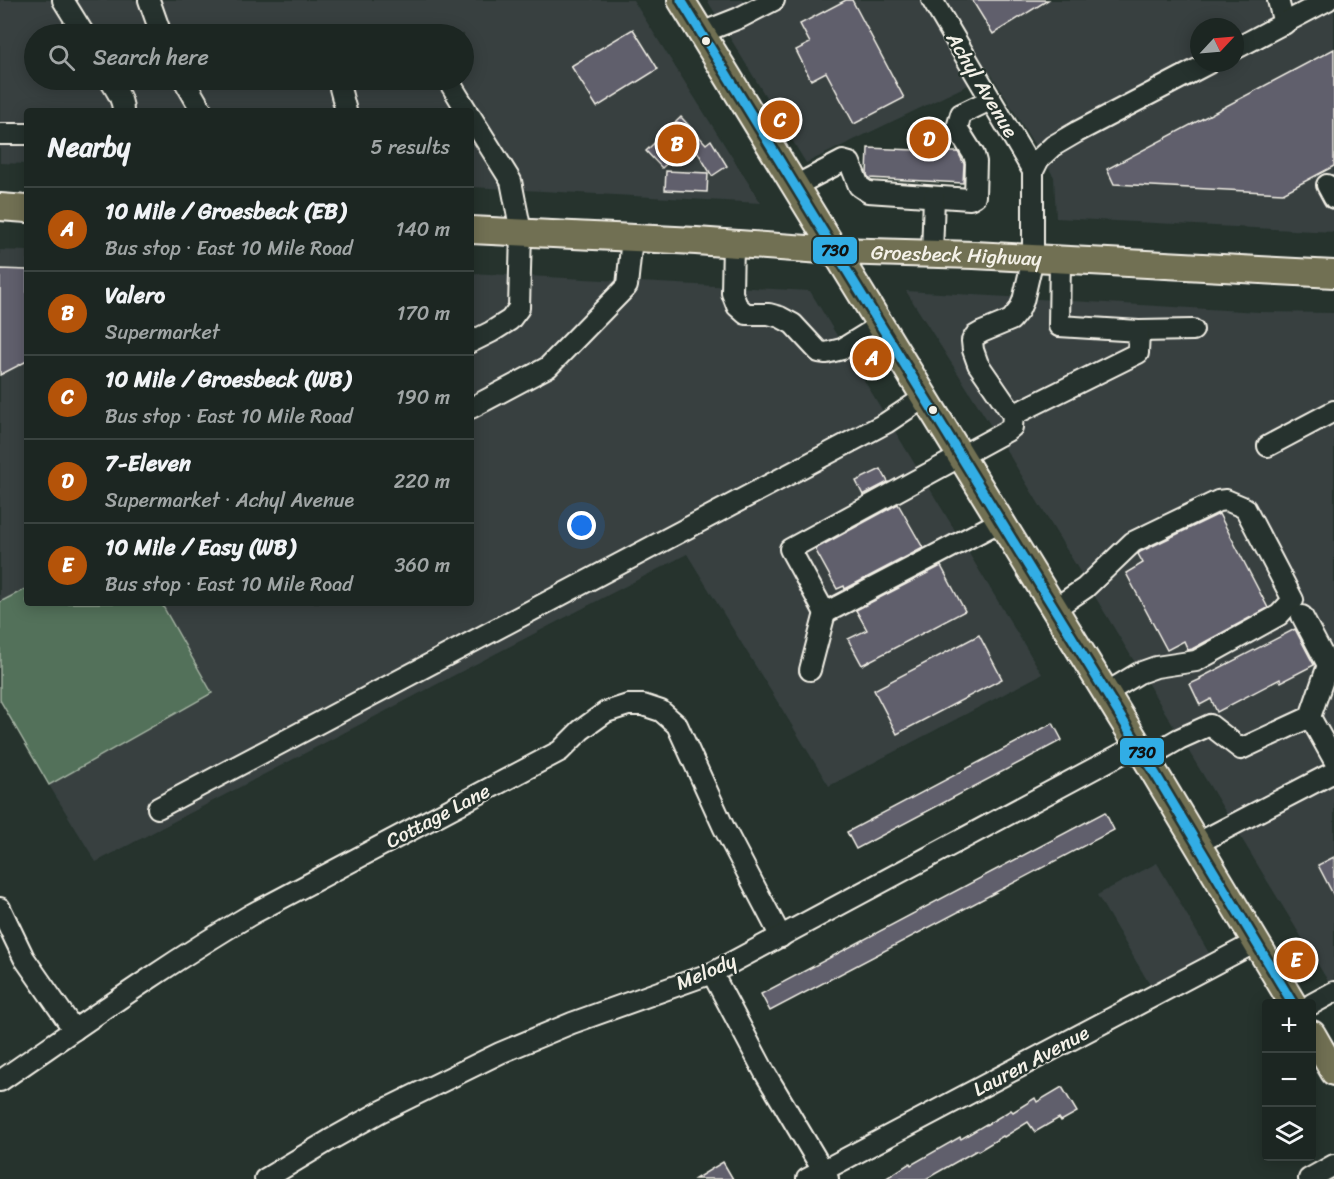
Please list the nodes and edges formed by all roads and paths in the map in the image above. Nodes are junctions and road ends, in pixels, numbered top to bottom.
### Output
1 (63, 0) edge
2 (149, 0) edge
3 (681, 0) edge
4 (774, 0) edge
5 (932, 0) edge
6 (1278, 0) edge
7 (1329, 0) edge
8 (78, 24) edge
9 (157, 24) edge
10 (1284, 24) junction
11 (701, 33) junction
12 (1244, 44) edge
13 (1192, 72) edge
14 (116, 90) edge
15 (190, 90) edge
16 (341, 90) edge
17 (454, 90) edge
18 (990, 99) junction
19 (123, 108) edge
20 (200, 108) edge
21 (345, 108) edge
22 (465, 108) edge
23 (474, 128) edge
24 (0, 134) edge
25 (24, 134) edge
26 (1033, 171) junction
27 (795, 186) junction
28 (934, 197) junction
29 (0, 207) edge
30 (24, 209) edge
31 (474, 230) edge
32 (521, 232) junction
33 (632, 238) junction
34 (734, 243) junction
35 (836, 251) junction
36 (932, 254) junction
37 (1034, 258) junction
38 (1060, 260) junction
39 (1334, 273) edge
40 (881, 326) junction
41 (1193, 330) dead end
42 (1139, 332) junction
43 (474, 340) edge
44 (925, 397) junction
45 (474, 406) edge
46 (1334, 411) edge
47 (1013, 415) junction
48 (1268, 446) dead end
49 (962, 457) junction
50 (1001, 521) junction
51 (1054, 609) junction
52 (825, 613) junction
53 (1302, 616) dead end
54 (810, 670) dead end
55 (1106, 693) junction
56 (1310, 717) junction
57 (1142, 752) junction
58 (1334, 760) edge
59 (1334, 772) edge
60 (158, 808) dead end
61 (1198, 843) junction
62 (0, 908) edge
63 (781, 937) junction
64 (1256, 942) junction
65 (712, 973) junction
66 (1334, 992) edge
67 (1290, 999) edge
68 (1316, 1001) edge
69 (74, 1030) junction
70 (1316, 1042) edge
71 (1334, 1072) edge
72 (0, 1081) edge
73 (1334, 1165) edge
74 (819, 1176) edge
75 (265, 1179) edge
76 (1309, 1179) edge

1 - 8 street
2 - 9 street
3 - 11 main road
4 - 11 street
5 - 18 street, Achyl Avenue
6 - 10 street
7 - 10 street
10 - 12 street
11 - 27 main road
13 - 26 street
14 - 19 street
15 - 20 street
16 - 21 street
17 - 22 street
18 - 26 street, Achyl Avenue
18 - 28 street
23 - 32 street
24 - 25 street
26 - 37 street
27 - 28 street
27 - 35 main road
28 - 36 street
29 - 30 main road
31 - 32 main road, Groesbeck Highway
32 - 33 main road, Groesbeck Highway
32 - 43 street
33 - 34 main road, Groesbeck Highway
33 - 45 street
34 - 35 main road, Groesbeck Highway
34 - 40 street
35 - 36 main road, Groesbeck Highway
35 - 40 main road
36 - 37 main road, Groesbeck Highway
37 - 38 main road, Groesbeck Highway
37 - 47 street
38 - 39 main road, Groesbeck Highway
38 - 42 street
40 - 44 main road
41 - 42 street
42 - 47 street
44 - 49 main road
44 - 60 street
46 - 48 street
47 - 49 street
49 - 50 main road
49 - 52 street
50 - 51 main road
50 - 52 street
51 - 55 main road
51 - 55 street
52 - 54 street
53 - 56 street
55 - 57 main road
56 - 57 street, Melody
56 - 58 street
57 - 61 main road
57 - 63 street, Melody
59 - 61 street
61 - 64 main road
62 - 69 street
63 - 65 street, Melody
63 - 69 street, Cottage Lane
64 - 67 main road
64 - 74 street, Lauren Avenue
65 - 74 street
65 - 75 street, Melody
66 - 68 street
69 - 72 street, Cottage Lane
70 - 71 main road
73 - 76 street

